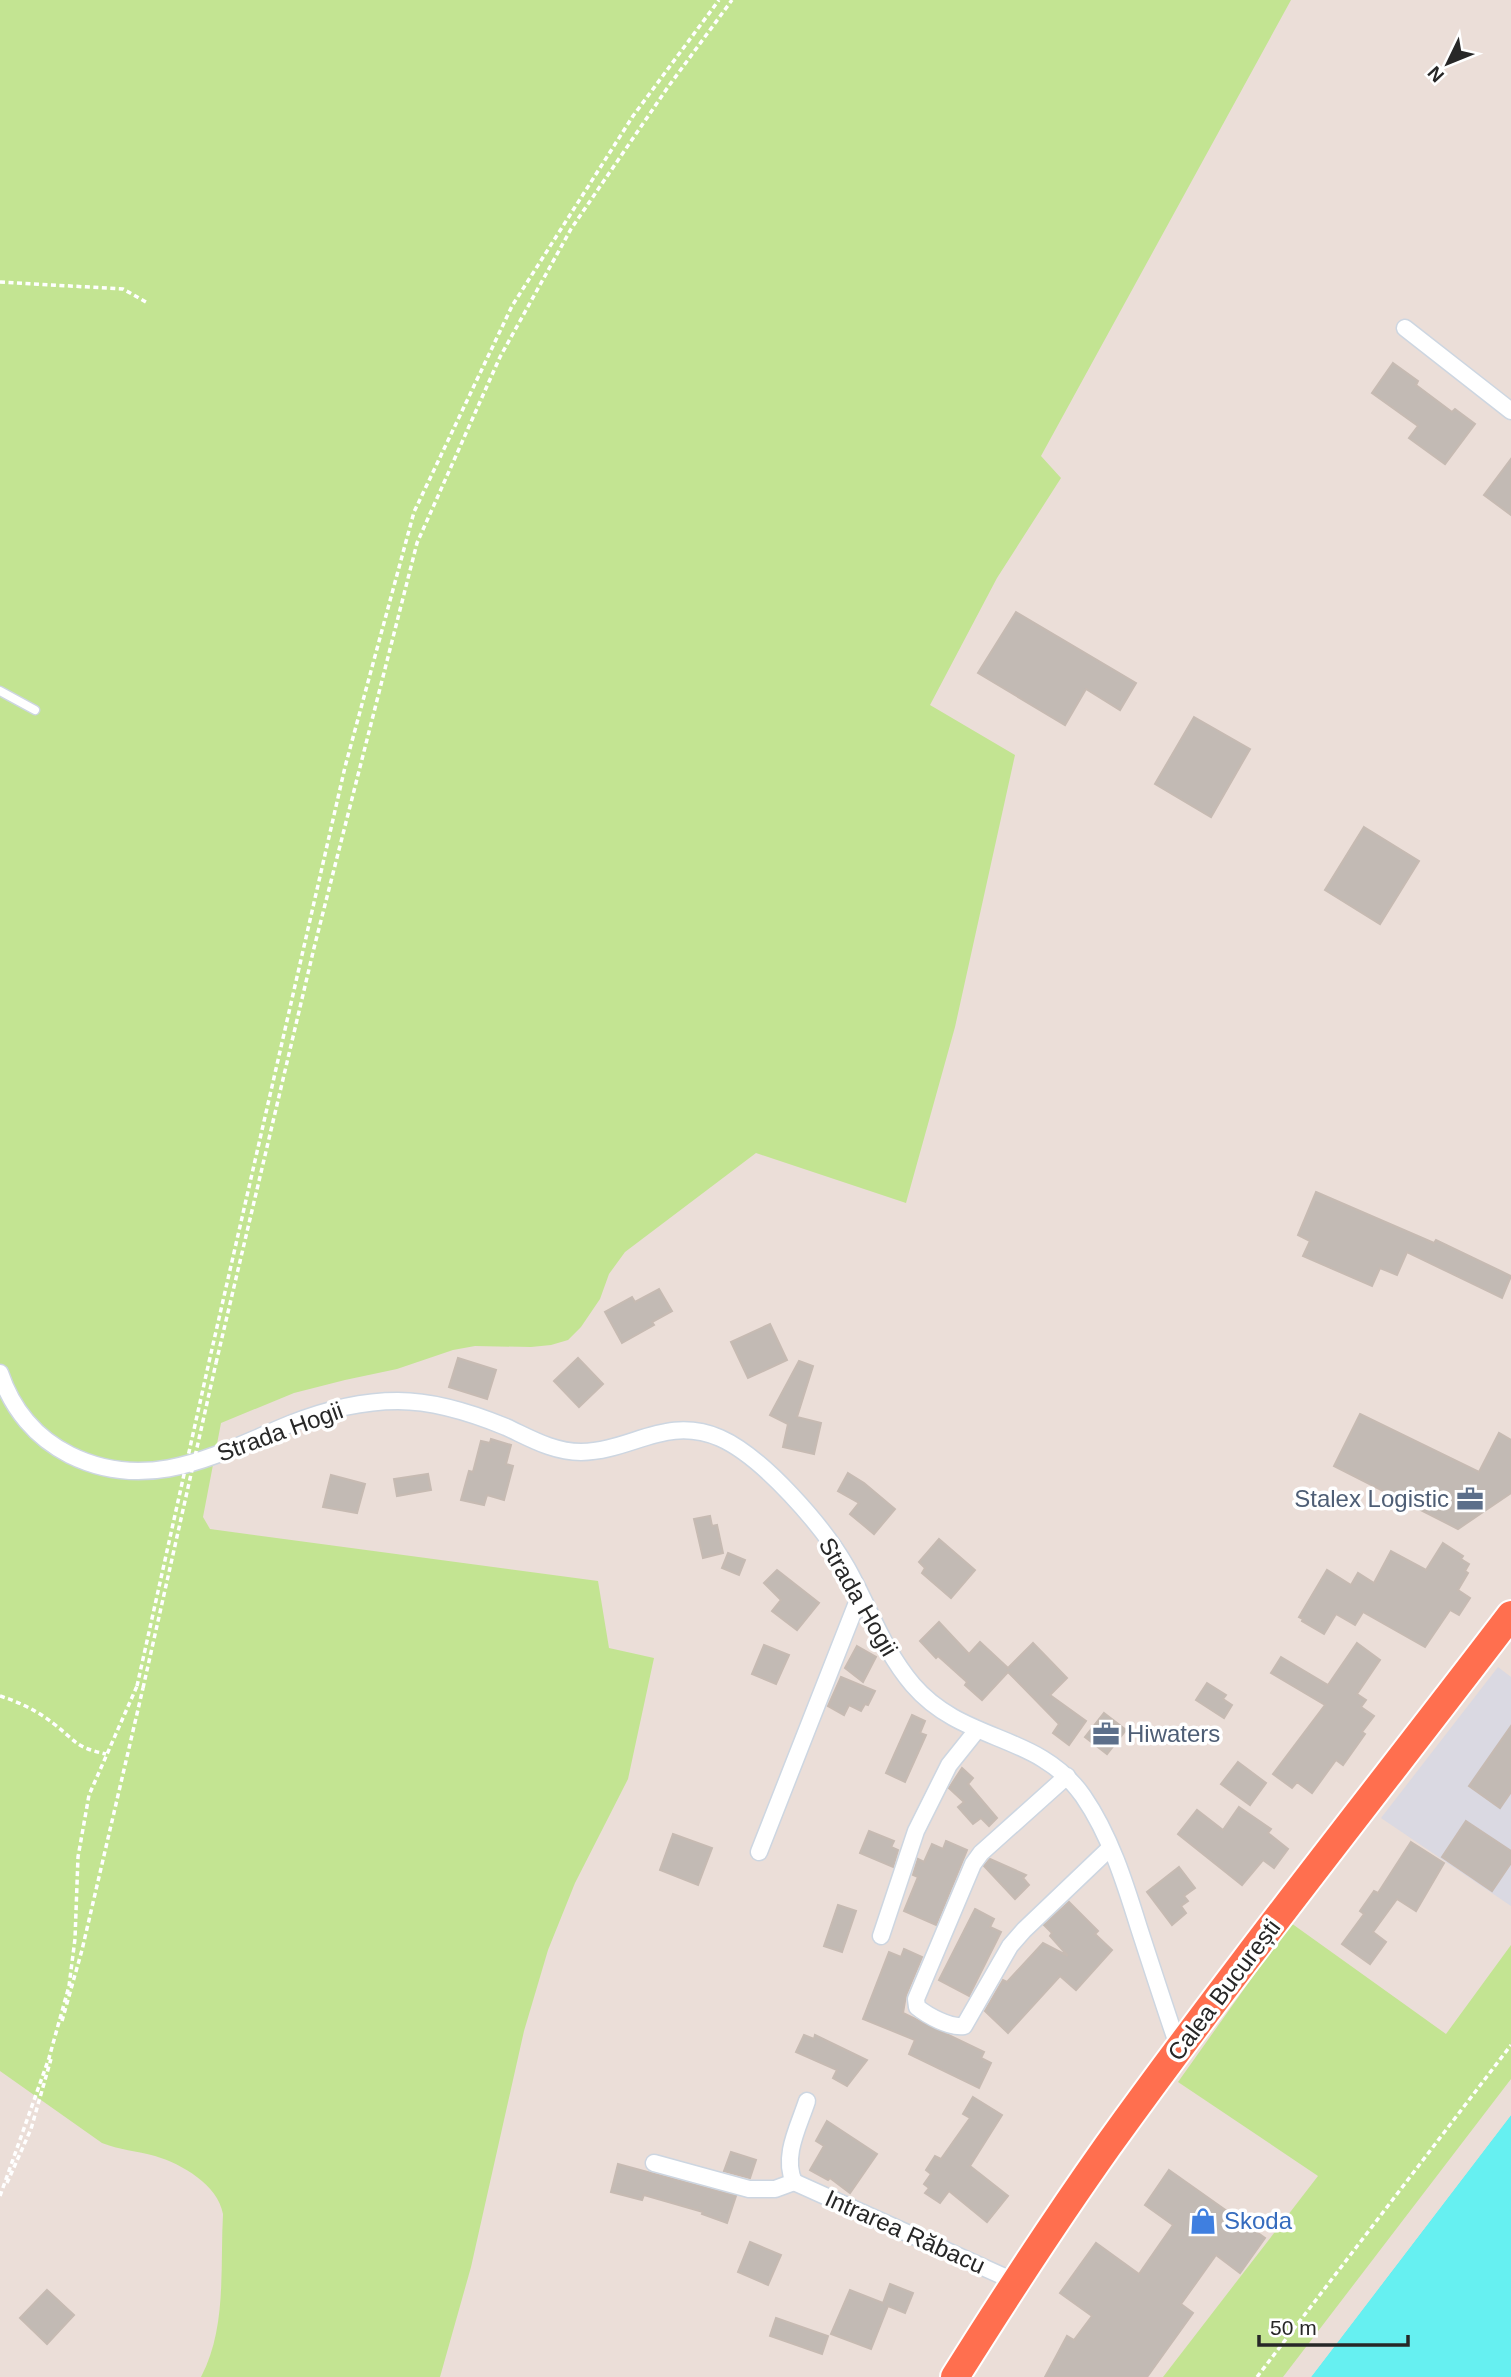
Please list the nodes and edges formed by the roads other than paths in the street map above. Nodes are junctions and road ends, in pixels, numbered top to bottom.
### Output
1 (1405, 328) dead end
2 (1511, 411) edge
3 (0, 691) edge
4 (35, 710) dead end
5 (0, 1373) edge
6 (860, 1595) junction
7 (1511, 1615) edge
8 (976, 1730) junction
9 (1067, 1776) junction
10 (1110, 1847) junction
11 (760, 1852) dead end
12 (881, 1936) dead end
13 (1179, 2049) junction
14 (807, 2101) dead end
15 (654, 2163) dead end
16 (794, 2182) junction
17 (1016, 2282) junction
18 (956, 2377) edge

1 - 2 street
3 - 4 lane
5 - 6 street, Strada Hogii
6 - 8 street, Strada Hogii
6 - 11 street
7 - 13 highway, Calea București
8 - 9 street, Strada Hogii
8 - 12 street
9 - 10 street, Strada Hogii
9 - 10 street
10 - 13 street, Strada Hogii
13 - 17 highway, Calea București
14 - 16 street
15 - 16 street
16 - 17 street, Intrarea Răbacu
17 - 18 highway, Calea București

